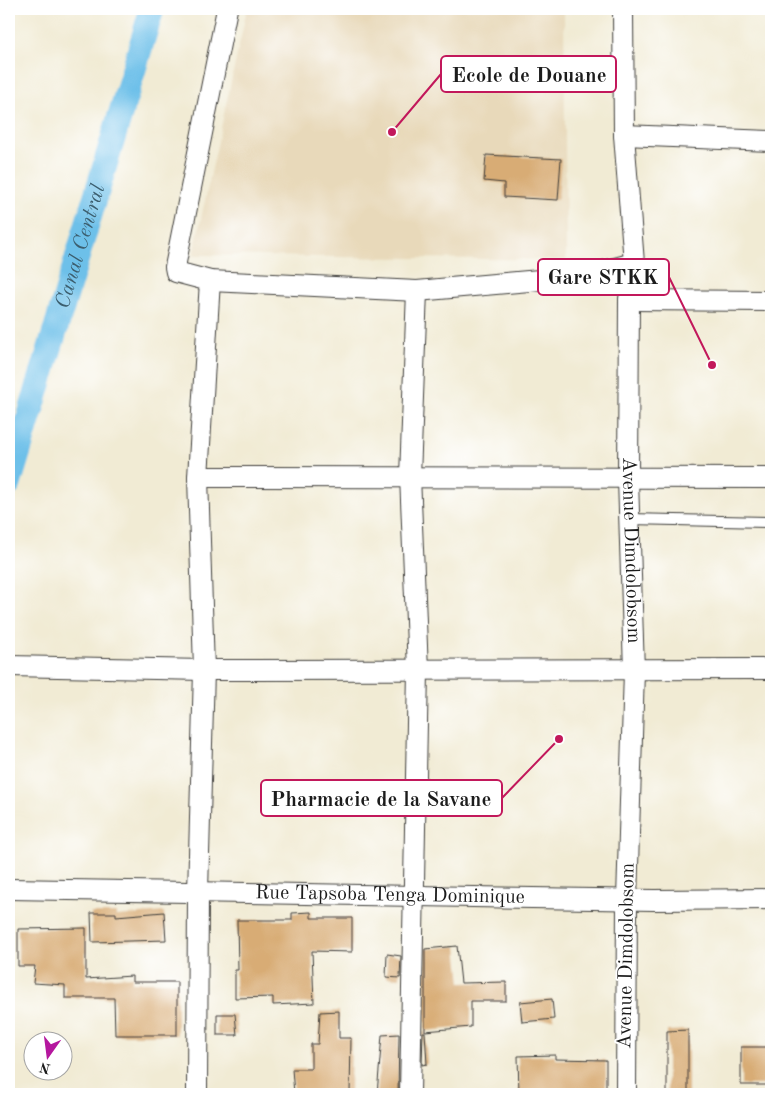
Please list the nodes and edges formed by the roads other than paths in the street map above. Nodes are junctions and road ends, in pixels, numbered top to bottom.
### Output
1 (227, 9) edge
2 (623, 9) edge
3 (624, 136) junction
4 (771, 140) edge
5 (634, 263) junction
6 (210, 281) junction
7 (417, 291) junction
8 (629, 300) junction
9 (771, 301) edge
10 (410, 476) junction
11 (198, 477) junction
12 (771, 478) edge
13 (628, 479) junction
14 (629, 519) junction
15 (767, 522) dead end
16 (9, 666) edge
17 (771, 669) edge
18 (204, 670) junction
19 (418, 670) junction
20 (634, 671) junction
21 (9, 889) edge
22 (198, 892) junction
23 (414, 896) junction
24 (627, 899) junction
25 (771, 899) edge
26 (197, 1094) edge
27 (410, 1094) edge
28 (626, 1094) edge

1 - 6 street
2 - 3 street, Avenue Dimdolobsom
3 - 4 street
3 - 5 street, Avenue Dimdolobsom
5 - 7 street
5 - 8 street, Avenue Dimdolobsom
6 - 7 street
6 - 11 street
7 - 10 street
8 - 9 street
8 - 13 street, Avenue Dimdolobsom
10 - 11 street
10 - 13 street
10 - 19 street
11 - 18 street
12 - 13 street
13 - 14 street, Avenue Dimdolobsom
14 - 15 lane
14 - 20 street, Avenue Dimdolobsom
16 - 18 street
17 - 20 street
18 - 19 street
18 - 22 street
19 - 20 street
19 - 23 street
20 - 24 street, Avenue Dimdolobsom
21 - 22 street, Rue Tapsoba Tenga Dominique
22 - 23 street, Rue Tapsoba Tenga Dominique
22 - 26 street
23 - 24 street, Rue Tapsoba Tenga Dominique
23 - 27 street
24 - 25 street, Rue Tapsoba Tenga Dominique
24 - 28 street, Avenue Dimdolobsom

